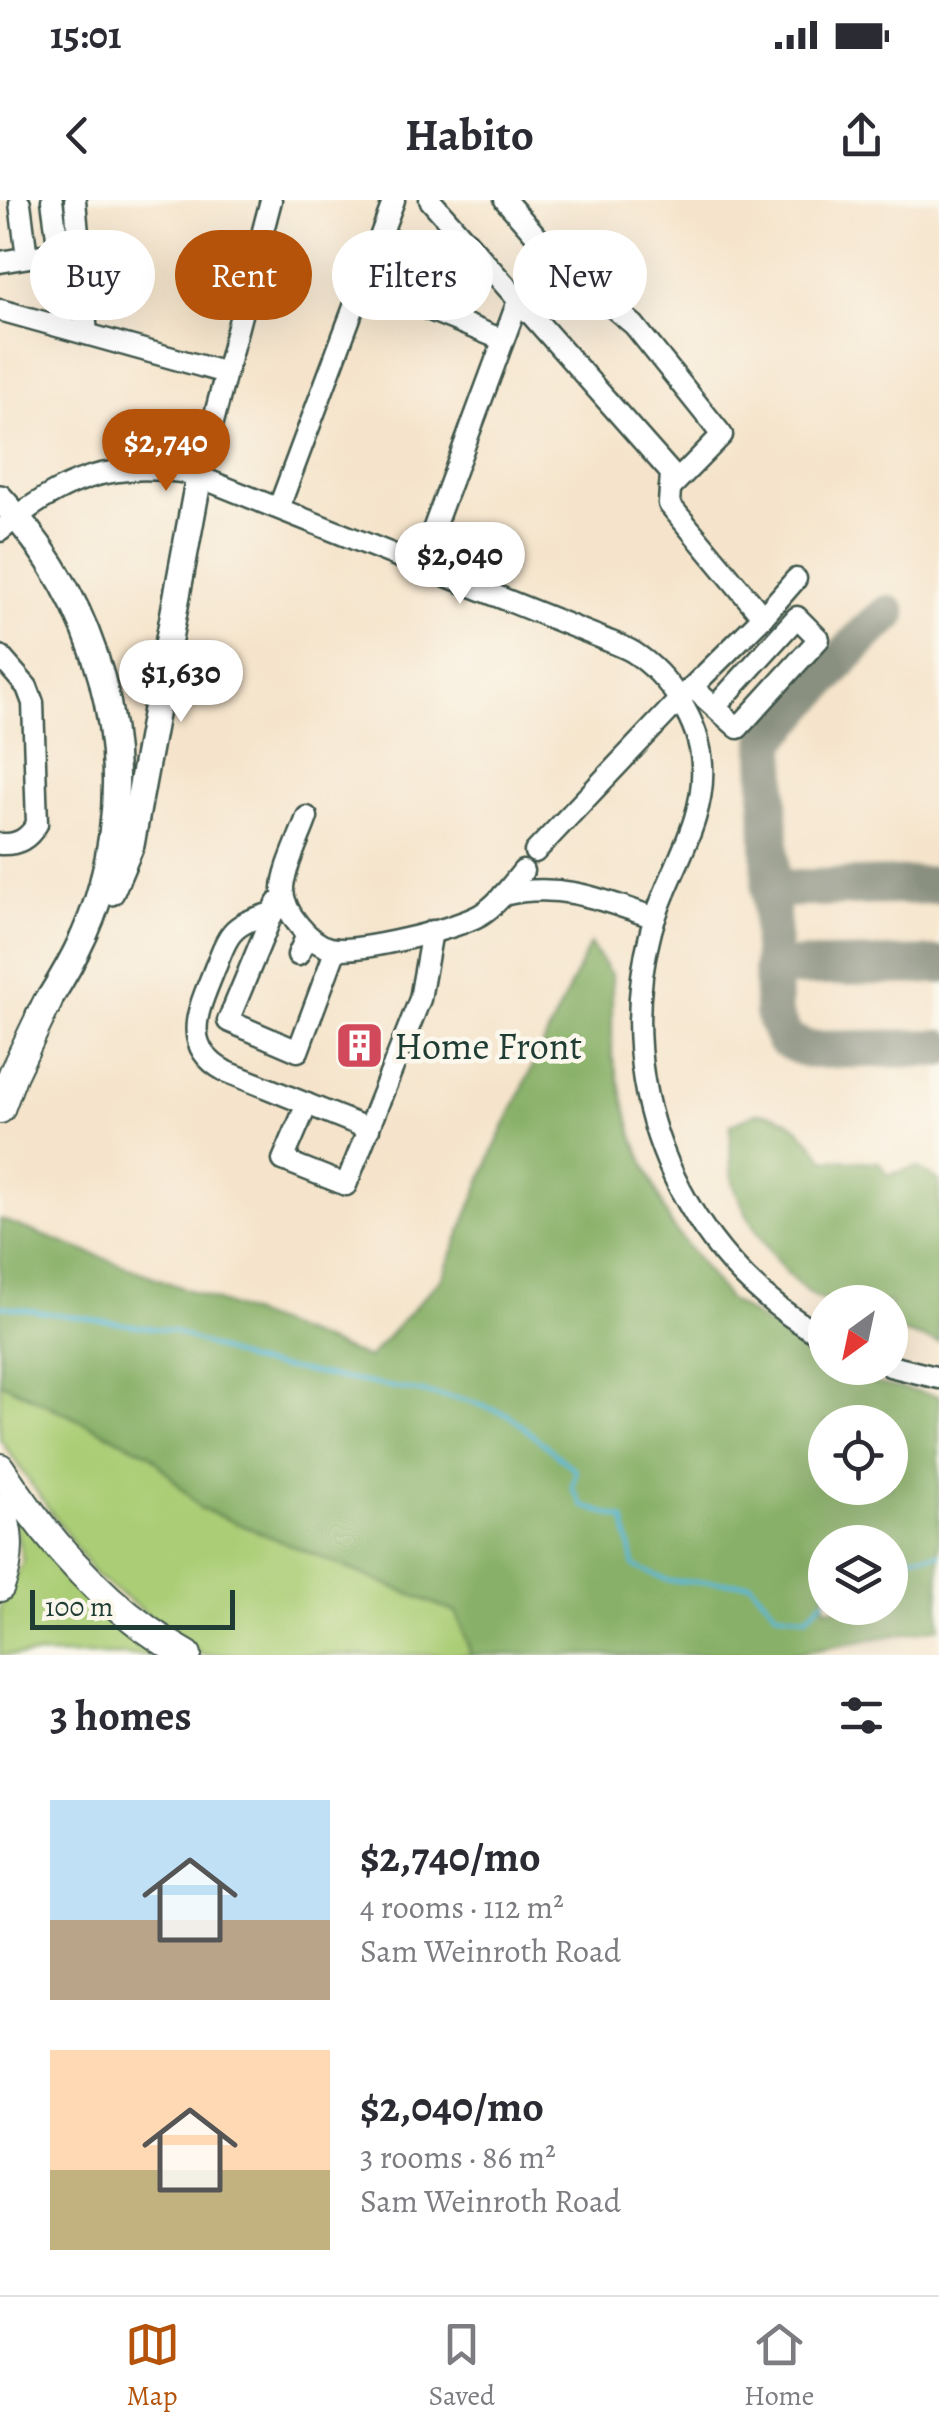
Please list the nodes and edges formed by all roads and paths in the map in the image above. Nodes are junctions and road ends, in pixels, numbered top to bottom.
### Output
1 (52, 200) edge
2 (271, 200) edge
3 (394, 200) edge
4 (430, 200) edge
5 (505, 200) edge
6 (78, 201) edge
7 (20, 202) dead end
8 (383, 230) edge
9 (531, 230) edge
10 (27, 257) junction
11 (0, 262) edge
12 (513, 295) edge
13 (0, 310) edge
14 (513, 315) edge
15 (350, 320) edge
16 (455, 320) edge
17 (535, 320) edge
18 (628, 320) edge
19 (87, 334) junction
20 (504, 340) junction
21 (226, 373) junction
22 (199, 476) junction
23 (670, 488) junction
24 (279, 507) junction
25 (6, 515) edge
26 (420, 565) junction
27 (796, 579) dead end
28 (779, 598) junction
29 (764, 617) junction
30 (798, 617) junction
31 (0, 656) edge
32 (686, 693) junction
33 (715, 708) junction
34 (307, 816) dead end
35 (0, 844) edge
36 (535, 852) dead end
37 (524, 871) dead end
38 (283, 889) junction
39 (504, 895) junction
40 (274, 912) junction
41 (655, 918) junction
42 (432, 931) junction
43 (307, 935) junction
44 (80, 943) junction
45 (336, 948) junction
46 (298, 955) dead end
47 (48, 1001) junction
48 (0, 1079) edge
49 (306, 1104) junction
50 (0, 1109) edge
51 (369, 1129) junction
52 (808, 1327) edge
53 (908, 1370) edge
54 (939, 1378) edge
55 (0, 1468) edge
56 (0, 1507) edge
57 (0, 1587) edge
58 (187, 1655) edge

1 - 10 street
2 - 21 street
3 - 8 street
4 - 12 street
5 - 9 street
6 - 19 street
7 - 10 street
10 - 11 street
13 - 19 street
14 - 20 street
15 - 24 street
16 - 20 street
17 - 23 street
18 - 23 street
19 - 21 street
20 - 26 street
21 - 22 street
22 - 24 street
22 - 25 street
22 - 44 main road
23 - 29 street
24 - 26 street
25 - 44 main road
26 - 32 street
27 - 28 street
28 - 29 street
28 - 30 street
29 - 32 street
30 - 33 street
30 - 33 street
31 - 35 street
32 - 33 street
32 - 36 street
32 - 41 street
34 - 38 street
37 - 39 street
38 - 40 street
38 - 43 street
39 - 41 street
39 - 42 street
40 - 45 street
40 - 49 street
41 - 52 street
42 - 45 street
42 - 51 street
43 - 45 street
43 - 46 street
44 - 47 main road
47 - 48 main road
47 - 50 highway
49 - 51 street
49 - 51 street
53 - 54 street
55 - 58 highway
56 - 57 highway

